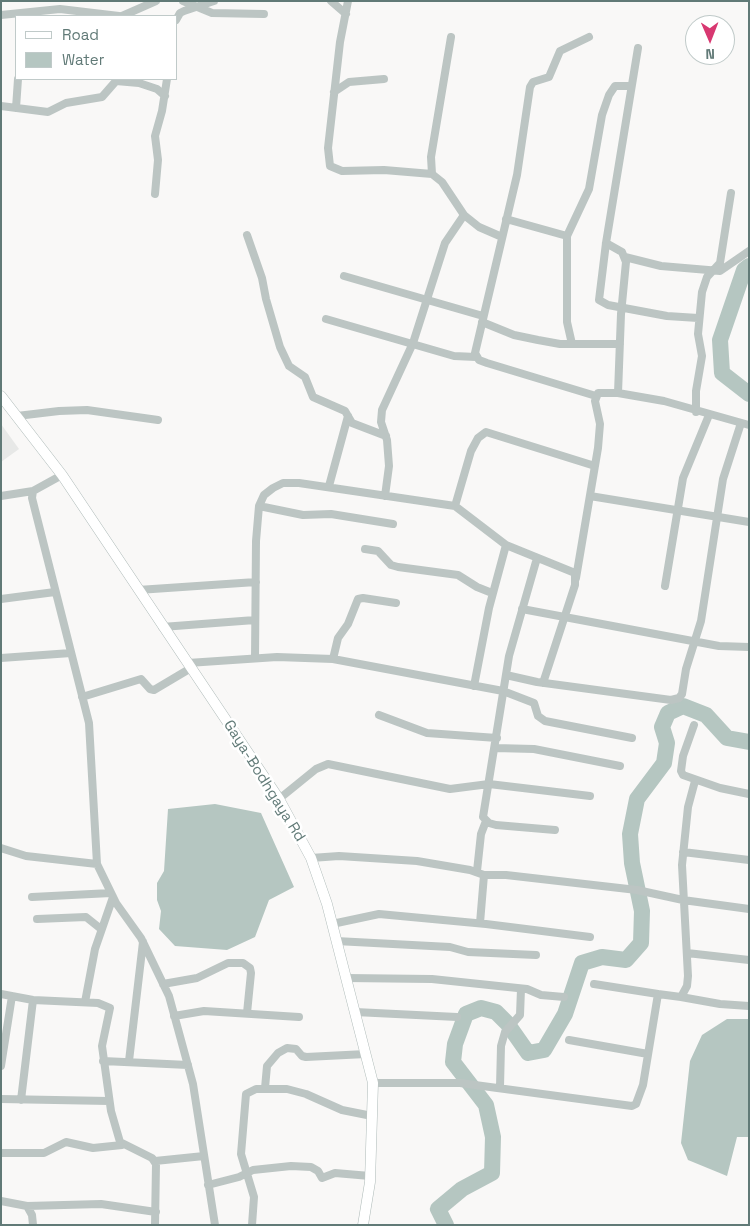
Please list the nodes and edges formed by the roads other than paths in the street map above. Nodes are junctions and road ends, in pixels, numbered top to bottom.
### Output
1 (156, 1) edge
2 (183, 1) edge
3 (214, 1) edge
4 (331, 1) edge
5 (348, 1) edge
6 (196, 8) junction
7 (264, 14) dead end
8 (346, 14) junction
9 (1, 15) edge
10 (20, 15) edge
11 (110, 15) edge
12 (124, 15) edge
13 (178, 16) edge
14 (451, 37) dead end
15 (589, 38) dead end
16 (638, 48) dead end
17 (384, 79) dead end
18 (18, 80) edge
19 (167, 80) edge
20 (631, 86) junction
21 (334, 92) junction
22 (164, 96) junction
23 (1, 106) edge
24 (16, 108) junction
25 (432, 174) junction
26 (731, 193) dead end
27 (154, 194) dead end
28 (464, 215) junction
29 (506, 219) junction
30 (247, 235) dead end
31 (502, 236) junction
32 (568, 236) junction
33 (606, 243) junction
34 (749, 251) edge
35 (625, 257) junction
36 (714, 271) junction
37 (344, 276) dead end
38 (428, 300) junction
39 (622, 307) junction
40 (698, 318) junction
41 (482, 319) junction
42 (326, 320) dead end
43 (413, 343) junction
44 (572, 344) junction
45 (620, 344) junction
46 (476, 357) junction
47 (618, 393) junction
48 (1, 396) edge
49 (596, 396) junction
50 (696, 412) junction
51 (709, 415) junction
52 (17, 416) junction
53 (348, 416) junction
54 (158, 420) dead end
55 (745, 424) edge
56 (386, 436) junction
57 (595, 466) junction
58 (62, 475) junction
59 (328, 486) junction
60 (32, 491) junction
61 (1, 496) edge
62 (385, 496) junction
63 (590, 496) junction
64 (259, 506) junction
65 (455, 506) junction
66 (677, 509) junction
67 (716, 516) junction
68 (749, 522) edge
69 (393, 524) dead end
70 (506, 545) junction
71 (365, 549) dead end
72 (537, 558) junction
73 (576, 578) junction
74 (256, 582) junction
75 (665, 586) dead end
76 (138, 590) junction
77 (55, 592) junction
78 (492, 593) junction
79 (1, 599) edge
80 (396, 603) dead end
81 (522, 609) junction
82 (562, 618) junction
83 (255, 620) junction
84 (162, 627) junction
85 (696, 640) junction
86 (749, 647) edge
87 (71, 653) junction
88 (1, 658) edge
89 (255, 658) junction
90 (333, 659) junction
91 (189, 665) junction
92 (506, 675) junction
93 (543, 683) junction
94 (474, 686) junction
95 (503, 691) junction
96 (82, 697) junction
97 (379, 715) dead end
98 (694, 726) dead end
99 (497, 738) junction
100 (632, 738) dead end
101 (495, 748) junction
102 (620, 766) dead end
103 (696, 780) junction
104 (488, 784) junction
105 (749, 794) edge
106 (590, 796) dead end
107 (279, 799) junction
108 (486, 821) junction
109 (555, 830) dead end
110 (1, 848) edge
111 (684, 852) junction
112 (311, 858) junction
113 (749, 860) edge
114 (97, 864) junction
115 (480, 873) junction
116 (112, 895) junction
117 (32, 897) dead end
118 (683, 900) junction
119 (749, 909) edge
120 (37, 919) dead end
121 (480, 923) junction
122 (332, 924) junction
123 (101, 929) junction
124 (590, 937) dead end
125 (143, 941) junction
126 (336, 941) junction
127 (687, 953) junction
128 (536, 955) dead end
129 (749, 960) edge
130 (346, 978) junction
131 (164, 984) junction
132 (594, 984) dead end
133 (521, 989) junction
134 (1, 994) edge
135 (658, 994) junction
136 (12, 996) junction
137 (564, 996) dead end
138 (681, 997) junction
139 (33, 1000) junction
140 (85, 1002) junction
141 (749, 1006) edge
142 (355, 1012) junction
143 (247, 1013) junction
144 (174, 1016) junction
145 (299, 1017) dead end
146 (457, 1017) dead end
147 (570, 1040) dead end
148 (366, 1054) junction
149 (648, 1054) junction
150 (103, 1061) junction
151 (129, 1061) junction
152 (188, 1065) junction
153 (1, 1066) edge
154 (373, 1083) junction
155 (265, 1088) junction
156 (500, 1088) junction
157 (1, 1100) edge
158 (21, 1100) junction
159 (109, 1101) junction
160 (372, 1116) junction
161 (122, 1145) junction
162 (1, 1153) edge
163 (204, 1156) junction
164 (155, 1160) junction
165 (246, 1173) junction
166 (370, 1176) junction
167 (208, 1185) junction
168 (1, 1201) edge
169 (27, 1206) junction
170 (156, 1212) junction
171 (33, 1225) edge
172 (155, 1225) edge
173 (215, 1225) edge
174 (252, 1225) edge
175 (363, 1225) edge

1 - 12 street
2 - 6 street
3 - 6 street
4 - 8 street
5 - 8 street
6 - 7 street
6 - 13 street
8 - 21 street
9 - 10 street
10 - 11 street
14 - 25 street
15 - 29 street
16 - 20 street
17 - 21 street
18 - 24 street
19 - 22 street
20 - 32 street
20 - 33 street
21 - 25 street
22 - 24 street
22 - 27 street
23 - 24 street
25 - 28 street
26 - 36 street
28 - 31 street
28 - 38 street
29 - 31 street
29 - 32 street
30 - 53 street
31 - 41 street
32 - 44 street
33 - 35 street
33 - 39 street
34 - 36 street
35 - 36 street
35 - 39 street
36 - 40 street
37 - 38 street
38 - 41 street
38 - 43 street
39 - 40 street
39 - 45 street
40 - 50 street
41 - 44 street
41 - 46 street
42 - 43 street
43 - 46 street
43 - 56 street
44 - 45 street
45 - 47 street
46 - 49 street
47 - 49 street
47 - 50 street
48 - 52 street, Gaya-Bodhgaya Rd
49 - 57 street
50 - 51 street
51 - 55 street
51 - 66 street
52 - 54 street
52 - 58 street, Gaya-Bodhgaya Rd
53 - 56 street
53 - 59 street
55 - 67 street
56 - 62 street
57 - 63 street
57 - 65 street
58 - 60 street
58 - 76 street, Gaya-Bodhgaya Rd
59 - 62 street
59 - 64 street
60 - 61 street
60 - 77 street
62 - 65 street
63 - 66 street
63 - 73 street
64 - 69 street
64 - 74 street
65 - 70 street
66 - 67 street
66 - 75 street
67 - 68 street
67 - 85 street
70 - 72 street
70 - 78 street
71 - 78 street
72 - 73 street
72 - 81 street
73 - 82 street
74 - 76 street
74 - 83 street
76 - 84 street, Gaya-Bodhgaya Rd
77 - 79 street
77 - 87 street
78 - 94 street
80 - 90 street
81 - 82 street
81 - 92 street
82 - 85 street
82 - 93 street
83 - 84 street
83 - 89 street
84 - 91 street, Gaya-Bodhgaya Rd
85 - 86 street
85 - 93 street
87 - 88 street
87 - 96 street
89 - 90 street
89 - 91 street
90 - 94 street
91 - 96 street
91 - 107 street, Gaya-Bodhgaya Rd
92 - 93 street
92 - 95 street
94 - 95 street
95 - 99 street
95 - 100 street
96 - 114 street
97 - 99 street
98 - 103 street
99 - 101 street
101 - 102 street
101 - 104 street
103 - 105 street
103 - 111 street
104 - 106 street
104 - 107 street
104 - 108 street
107 - 112 street, Gaya-Bodhgaya Rd
108 - 109 street
108 - 115 street
110 - 114 street
111 - 113 street
111 - 118 street
112 - 115 street
112 - 122 street, Gaya-Bodhgaya Rd
114 - 116 street
115 - 118 street
115 - 121 street
116 - 117 street
116 - 123 street
116 - 125 street
118 - 119 street
118 - 127 street
120 - 123 street
121 - 122 street
121 - 124 street
122 - 126 street, Gaya-Bodhgaya Rd
123 - 140 street
125 - 131 street
125 - 151 street
126 - 128 street
126 - 130 street, Gaya-Bodhgaya Rd
127 - 129 street
127 - 138 street
130 - 133 street
130 - 142 street, Gaya-Bodhgaya Rd
131 - 143 street
131 - 144 street
132 - 135 street
133 - 137 street
133 - 156 street
134 - 136 street
135 - 138 street
135 - 149 street
136 - 139 street
136 - 153 street
138 - 141 street
139 - 140 street
139 - 158 street
140 - 150 street
142 - 146 street
142 - 148 street, Gaya-Bodhgaya Rd
143 - 144 street
143 - 145 street
144 - 152 street
147 - 149 street
148 - 154 street, Gaya-Bodhgaya Rd
148 - 155 street
149 - 156 street
150 - 151 street
150 - 159 street
151 - 152 street
152 - 163 street
154 - 156 street
154 - 160 street, Gaya-Bodhgaya Rd
155 - 160 street
155 - 165 street
157 - 158 street
158 - 159 street
159 - 161 street
160 - 166 street, Gaya-Bodhgaya Rd
161 - 162 street
161 - 164 street
163 - 164 street
163 - 167 street
164 - 170 street
165 - 166 street
165 - 167 street
165 - 174 street
166 - 175 street, Gaya-Bodhgaya Rd
167 - 173 street
168 - 169 street
169 - 170 street
169 - 171 street
170 - 172 street

